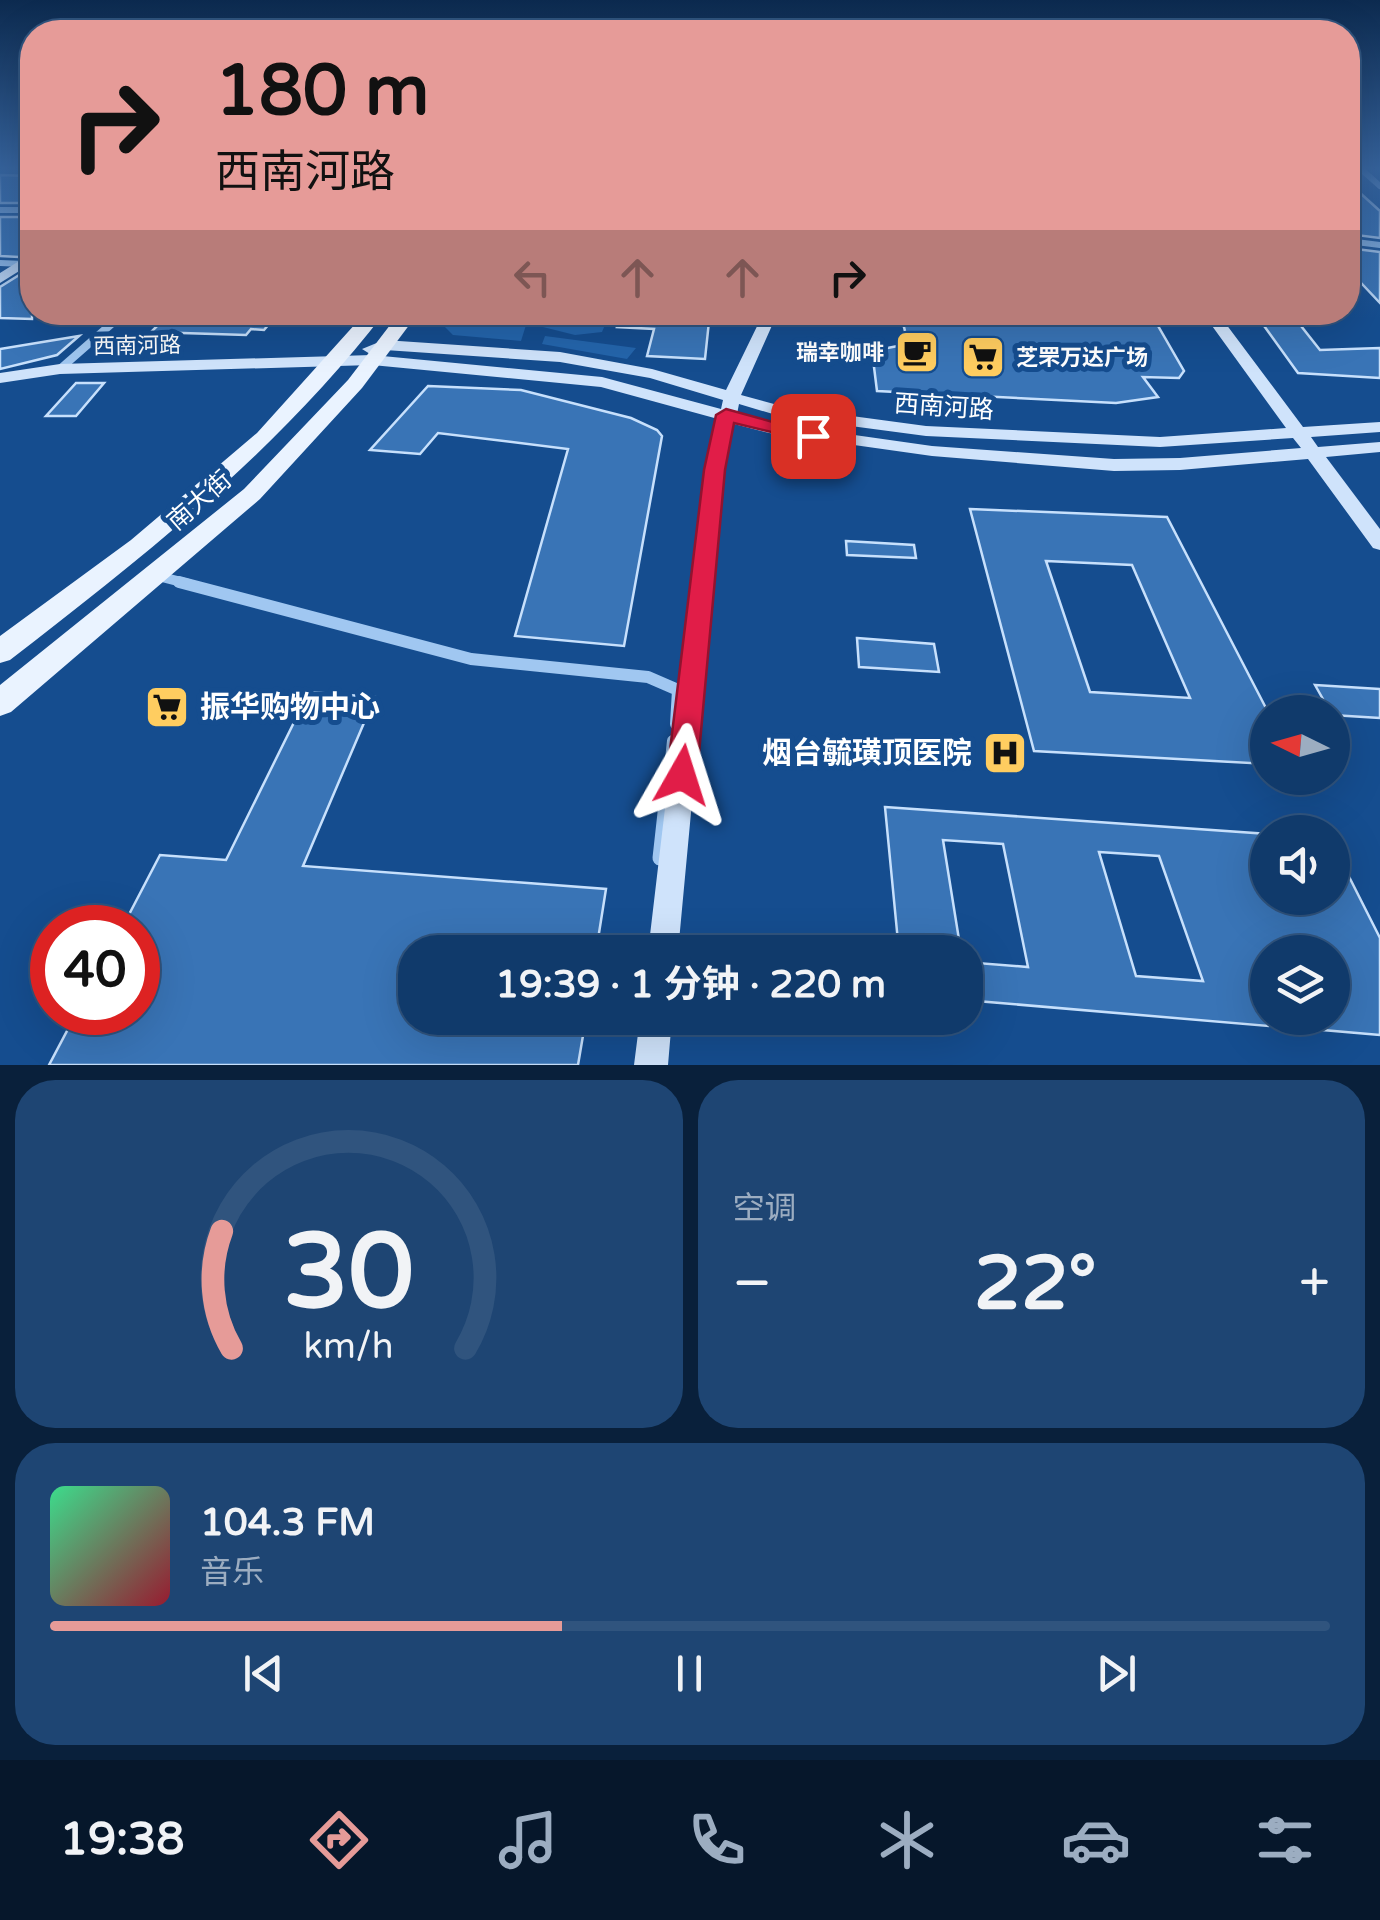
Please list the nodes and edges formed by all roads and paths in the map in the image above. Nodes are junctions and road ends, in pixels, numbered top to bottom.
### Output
1 (110, 325) edge
2 (365, 325) edge
3 (400, 325) edge
4 (765, 325) edge
5 (1218, 325) edge
6 (378, 352) junction
7 (335, 359) junction
8 (60, 369) junction
9 (0, 378) edge
10 (729, 405) junction
11 (1380, 427) edge
12 (1295, 434) junction
13 (1380, 447) edge
14 (1310, 453) junction
15 (1380, 543) edge
16 (157, 576) junction
17 (0, 652) edge
18 (0, 703) edge
19 (670, 892) junction
20 (665, 935) edge
21 (654, 1035) edge
22 (651, 1065) edge

1 - 8 street
2 - 7 main road, 南大街
3 - 6 main road, 南大街
4 - 10 main road
5 - 12 main road
6 - 7 main road, 西南河路
6 - 10 main road, 西南河路
6 - 16 main road, 南大街
7 - 8 main road, 西南河路
7 - 17 main road, 南大街
8 - 9 main road, 西南河路
10 - 12 main road, 西南河路
10 - 14 main road, 西南河路
10 - 19 main road
11 - 12 main road, 西南河路
12 - 14 main road
13 - 14 main road, 西南河路
14 - 15 main road
16 - 18 main road, 南大街
16 - 19 street
19 - 20 main road
21 - 22 main road

